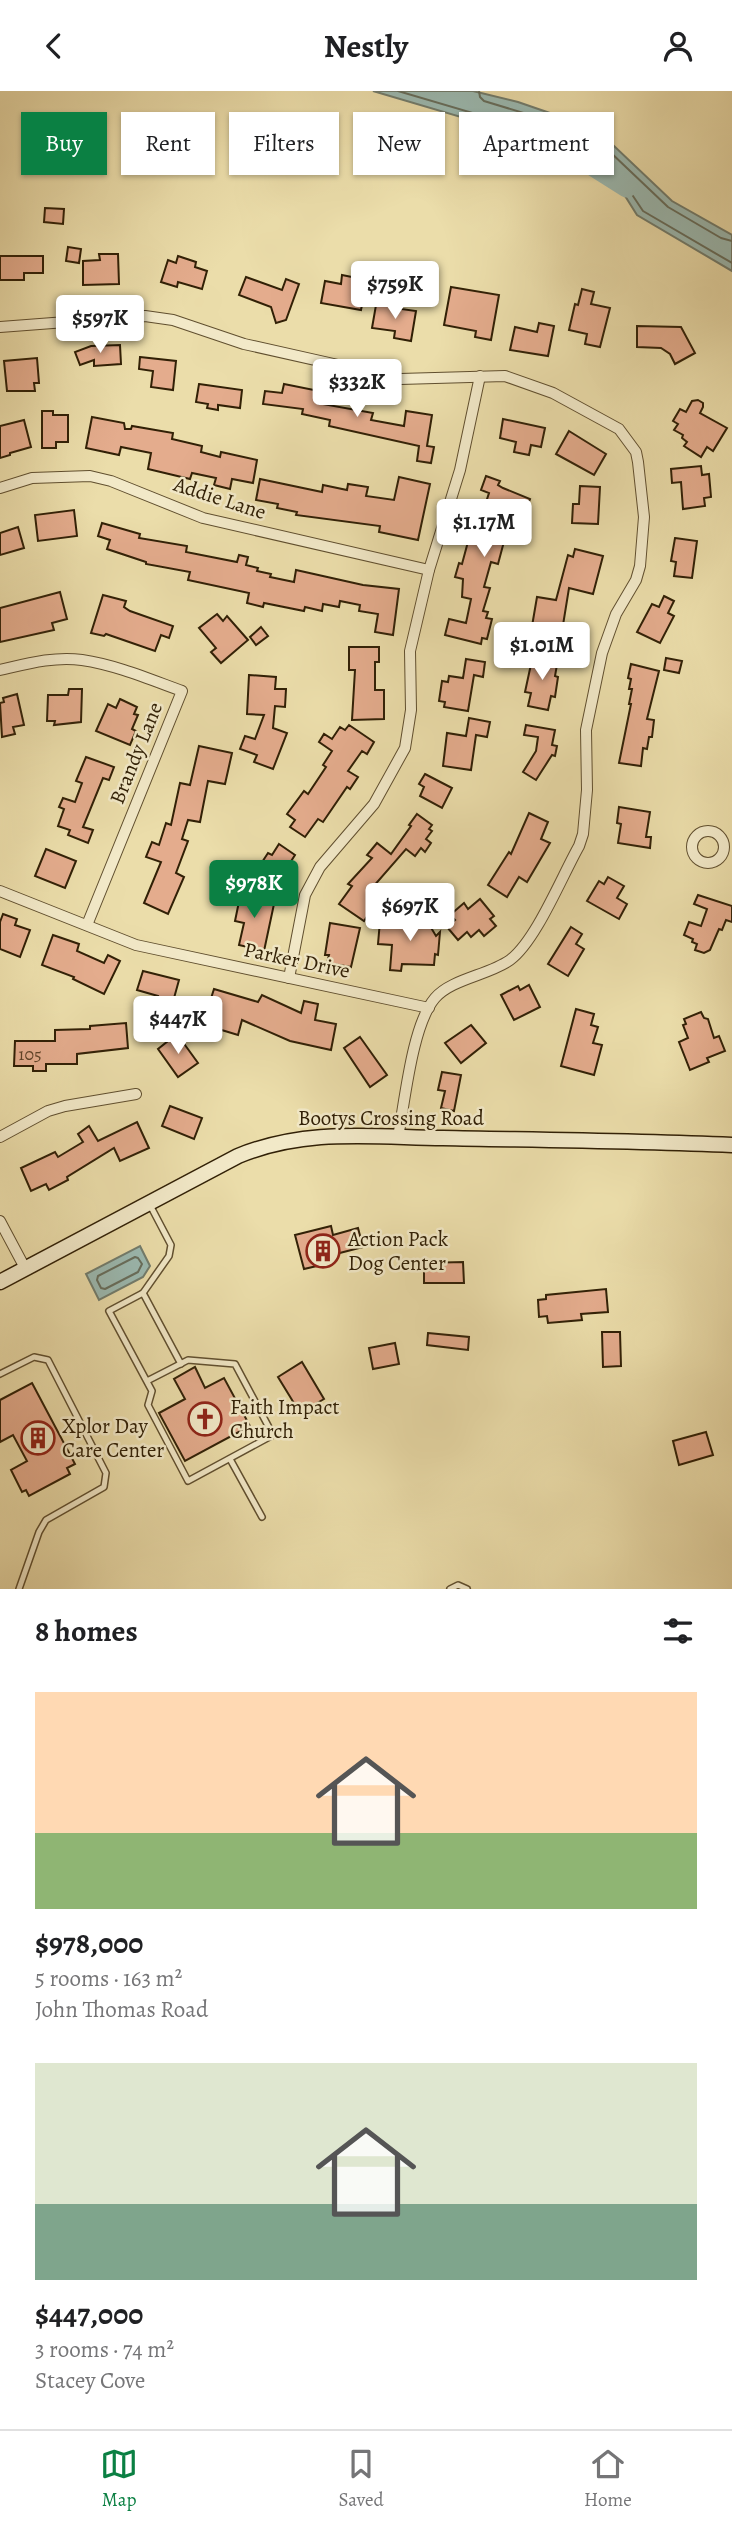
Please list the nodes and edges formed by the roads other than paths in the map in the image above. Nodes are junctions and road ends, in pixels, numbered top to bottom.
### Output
1 (0, 327) edge
2 (480, 376) junction
3 (0, 488) edge
4 (429, 570) junction
5 (0, 670) edge
6 (723, 842) dead end
7 (732, 854) edge
8 (0, 891) edge
9 (88, 925) junction
10 (289, 978) junction
11 (429, 1008) junction
12 (136, 1094) dead end
13 (0, 1137) edge
14 (398, 1137) junction
15 (732, 1145) edge
16 (149, 1203) junction
17 (0, 1221) edge
18 (26, 1268) junction
19 (0, 1282) edge
20 (143, 1293) junction
21 (181, 1364) junction
22 (0, 1374) edge
23 (147, 1381) junction
24 (230, 1459) junction
25 (262, 1517) dead end
26 (19, 1589) edge
27 (450, 1589) edge
28 (467, 1589) edge

1 - 2 street
2 - 4 street
2 - 11 street
3 - 4 street, Addie Lane
4 - 10 street
5 - 9 street, Brandy Lane
6 - 7 street
8 - 9 street, Parker Drive
9 - 10 street, Parker Drive
10 - 11 street, Parker Drive
11 - 14 street
12 - 13 street
14 - 15 street, Bootys Crossing Road
14 - 16 street, Bootys Crossing Road
16 - 18 street, Bootys Crossing Road
16 - 20 lane
17 - 18 street
18 - 19 street, Bootys Crossing Road
20 - 21 lane
20 - 23 lane
21 - 23 lane
21 - 24 lane
22 - 26 lane
23 - 24 lane
24 - 25 lane
27 - 28 lane

